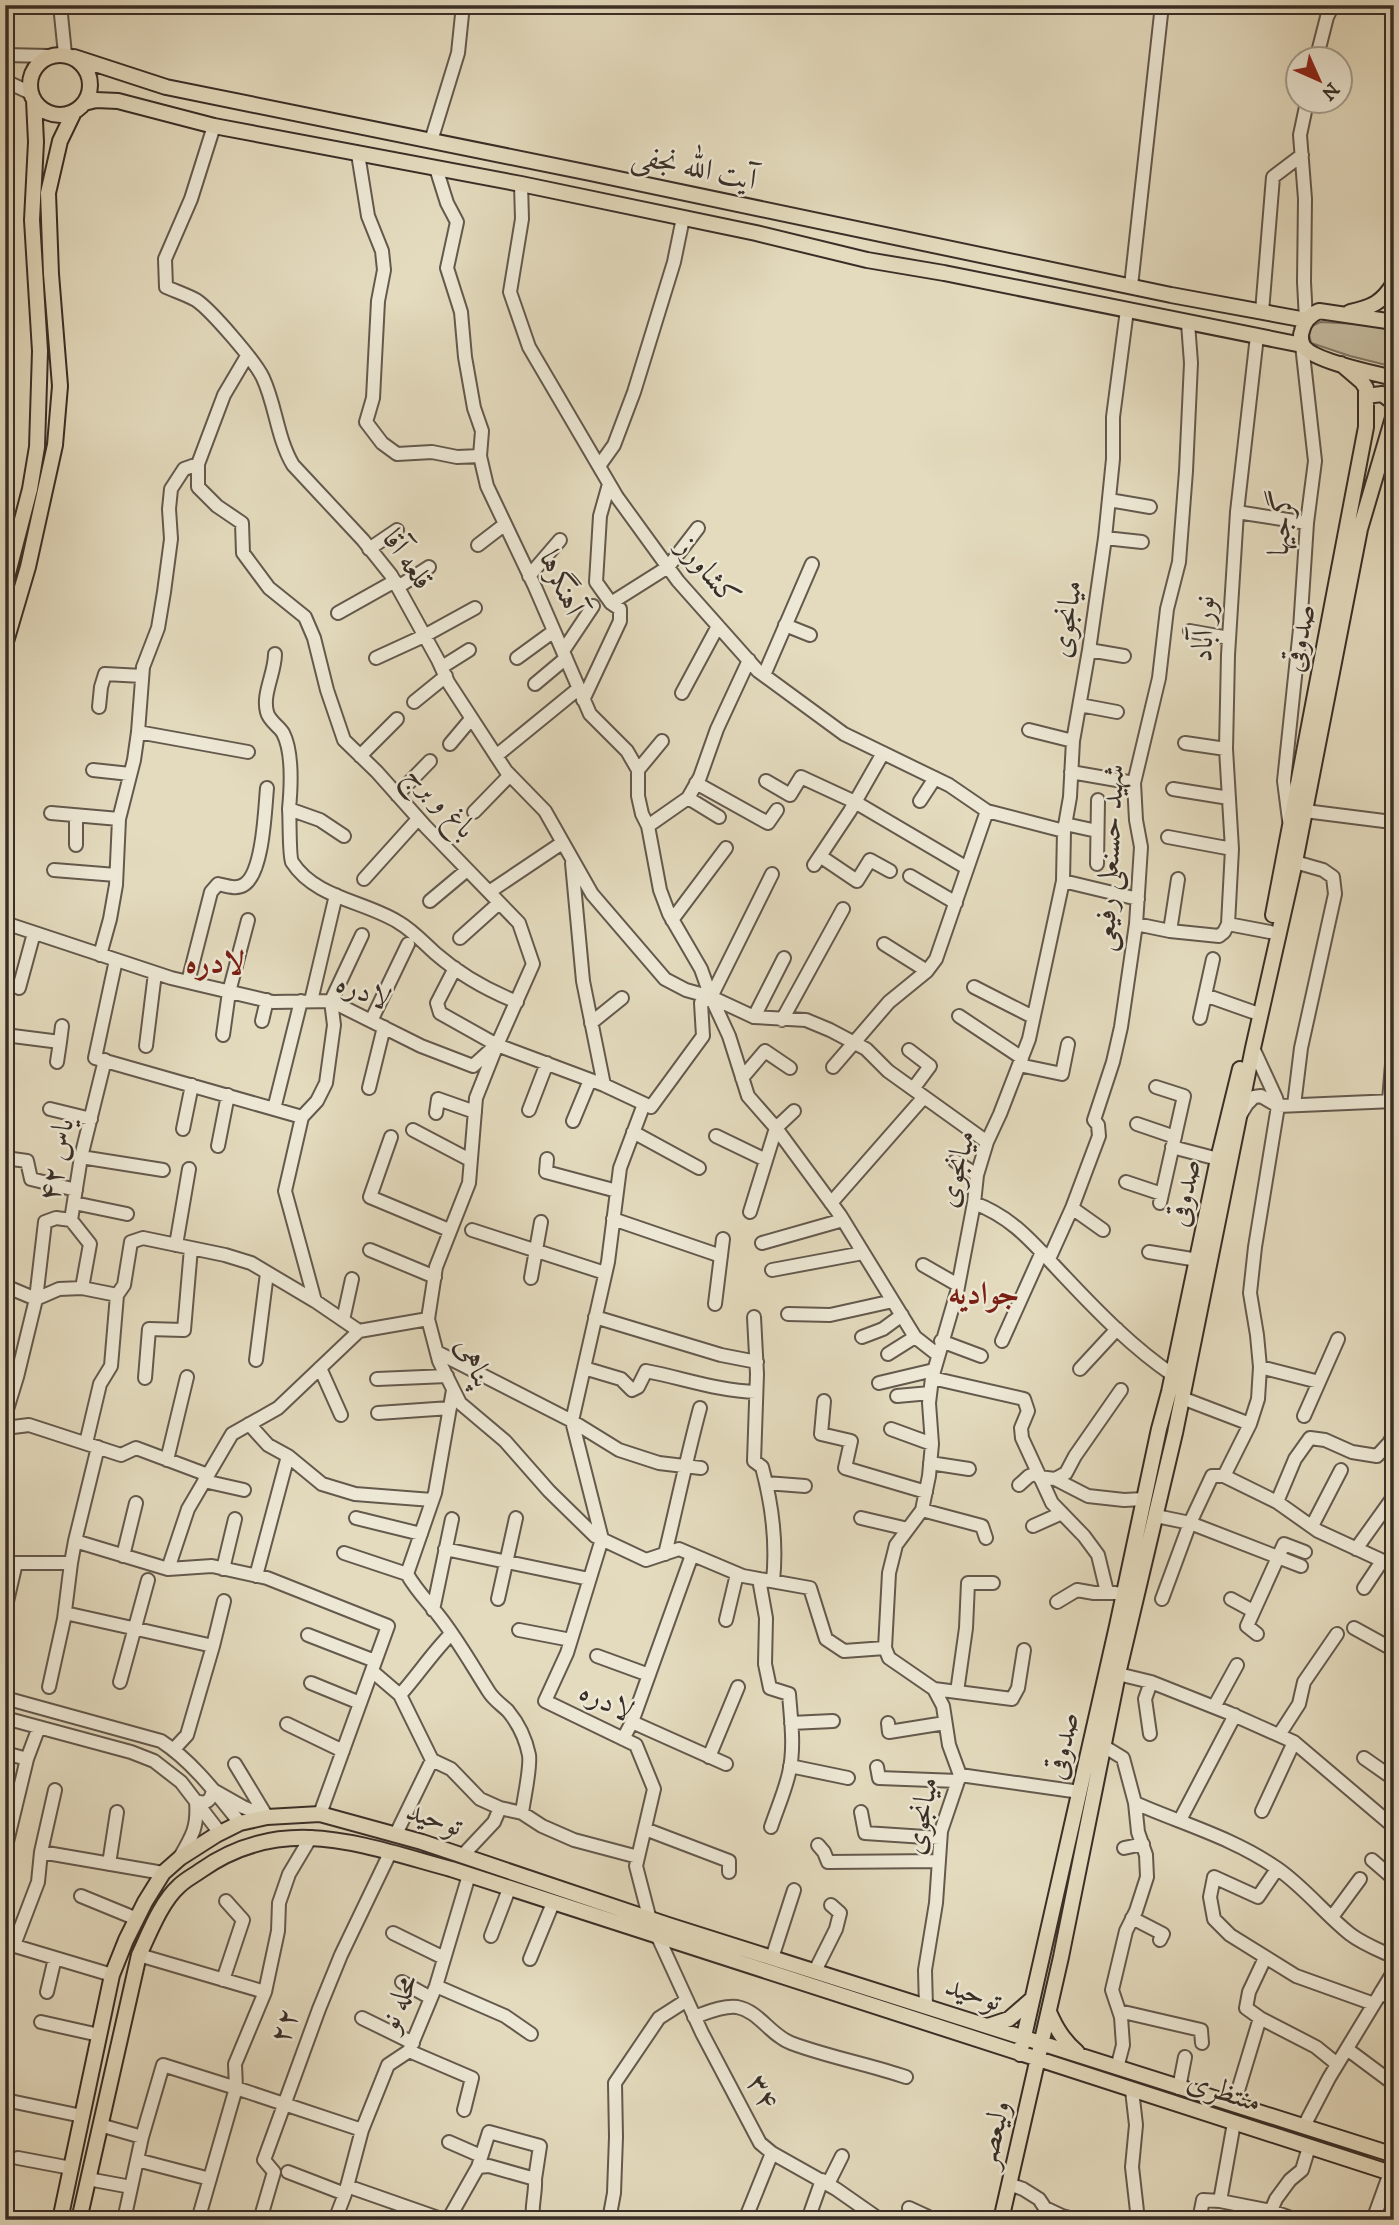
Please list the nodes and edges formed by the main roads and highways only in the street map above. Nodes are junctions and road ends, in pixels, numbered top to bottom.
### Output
1 (70, 56) junction
2 (33, 96) junction
3 (79, 107) junction
4 (330, 121) junction
5 (351, 126) junction
6 (324, 147) junction
7 (351, 152) junction
8 (790, 215) junction
9 (809, 219) junction
10 (786, 240) junction
11 (803, 244) junction
12 (36, 274) junction
13 (51, 274) junction
14 (1392, 292) edge
15 (1341, 313) junction
16 (1281, 316) junction
17 (1306, 320) junction
18 (1394, 322) edge
19 (1279, 340) junction
20 (1302, 345) junction
21 (1341, 364) junction
22 (1394, 378) edge
23 (1366, 396) junction
24 (1394, 403) edge
25 (1394, 414) edge
26 (11, 563) junction
27 (28, 567) junction
28 (5, 585) edge
29 (5, 645) edge
30 (1179, 1377) junction
31 (1176, 1395) junction
32 (587, 1906) junction
33 (1048, 1932) junction
34 (1065, 1937) junction
35 (1033, 1998) junction
36 (1049, 2011) junction
37 (985, 2026) junction
38 (1024, 2038) junction
39 (1042, 2043) junction
40 (1020, 2054) junction
41 (1084, 2057) junction
42 (1038, 2060) junction
43 (1394, 2155) edge
44 (71, 2168) junction
45 (1392, 2174) edge
46 (89, 2175) junction
47 (60, 2220) edge
48 (79, 2220) edge
49 (1001, 2220) edge

1 - 2 main road
1 - 3 main road
1 - 4 main road, آیت الله نجفی
2 - 3 main road
2 - 12 main road
3 - 6 main road, آیت الله نجفی
3 - 13 main road
4 - 5 main road, آیت الله نجفی
4 - 6 main road
5 - 7 main road
5 - 8 main road, آیت الله نجفی
6 - 7 main road, آیت الله نجفی
7 - 10 main road, آیت الله نجفی
8 - 9 main road, آیت الله نجفی
8 - 10 main road
9 - 11 main road
9 - 16 main road, آیت الله نجفی
10 - 11 main road, آیت الله نجفی
11 - 19 main road, آیت الله نجفی
12 - 13 main road
12 - 26 main road
13 - 27 main road
14 - 15 main road
15 - 17 main road
15 - 18 main road
16 - 17 main road, آیت الله نجفی
16 - 19 main road
17 - 20 main road
19 - 20 main road, آیت الله نجفی
20 - 21 main road, آیت الله نجفی
21 - 22 main road
21 - 23 main road
23 - 24 main road
23 - 30 main road, صدوقی
25 - 30 main road, صدوقی
26 - 27 main road
26 - 28 main road
27 - 29 main road
30 - 31 main road, صدوقی
31 - 33 main road, صدوقی
31 - 34 main road, صدوقی
32 - 37 main road, توحید
32 - 40 main road, توحید
32 - 44 main road, توحید
32 - 46 main road, توحید
33 - 34 main road
33 - 35 main road, صدوقی
34 - 36 main road, صدوقی
35 - 37 main road
35 - 38 main road, صدوقی
36 - 39 main road, صدوقی
36 - 41 main road
37 - 38 main road, توحید
38 - 39 main road, توحید
38 - 40 main road, صدوقی
39 - 41 main road, منتظری
39 - 42 main road, ولیعصر
40 - 42 main road, توحید
41 - 43 main road, منتظری
42 - 45 main road, منتظری
42 - 49 main road, ولیعصر
44 - 46 main road
44 - 47 main road, توحید
46 - 48 main road, توحید

